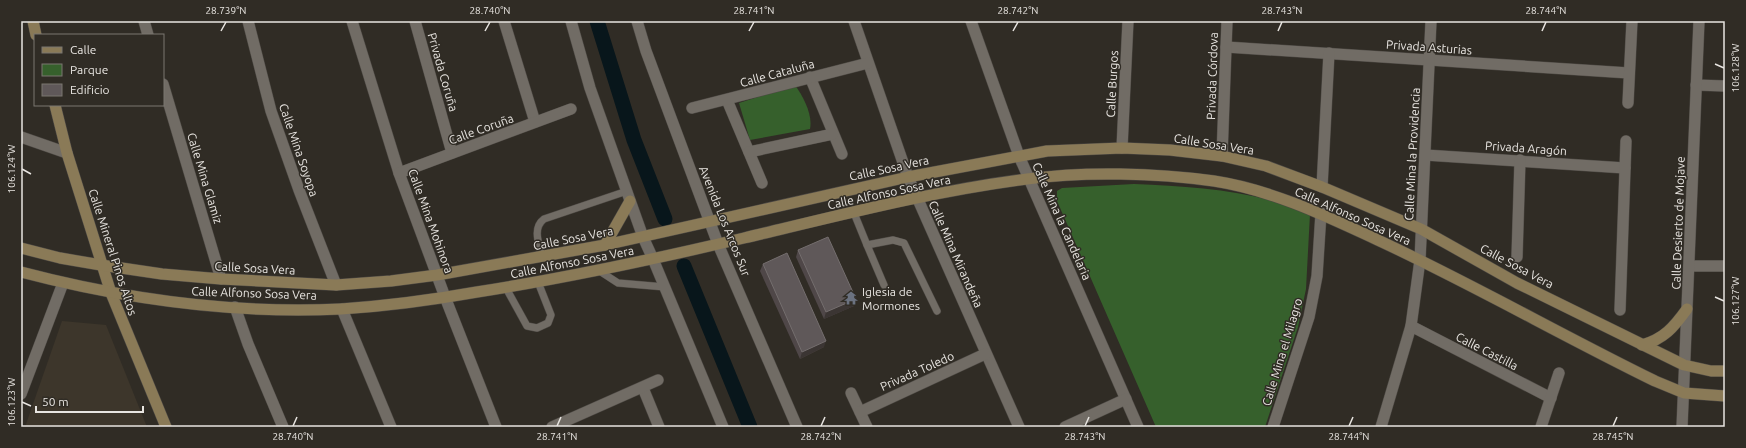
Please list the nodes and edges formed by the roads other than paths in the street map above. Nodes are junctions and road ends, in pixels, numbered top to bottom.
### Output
1 (33, 21) edge
2 (144, 21) edge
3 (248, 21) edge
4 (352, 21) edge
5 (415, 21) edge
6 (504, 21) edge
7 (570, 21) edge
8 (637, 21) edge
9 (854, 21) edge
10 (971, 21) edge
11 (1128, 21) edge
12 (1227, 21) edge
13 (1431, 21) edge
14 (1632, 21) edge
15 (1699, 21) edge
16 (36, 34) edge
17 (148, 34) edge
18 (1226, 47) junction
19 (1329, 53) junction
20 (1430, 60) junction
21 (868, 63) junction
22 (1629, 73) junction
23 (810, 77) junction
24 (1696, 85) junction
25 (1725, 86) edge
26 (164, 87) edge
27 (727, 100) junction
28 (1628, 103) dead end
29 (55, 106) edge
30 (692, 108) dead end
31 (571, 109) dead end
32 (535, 122) junction
33 (833, 134) junction
34 (21, 137) edge
35 (1626, 141) dead end
36 (1122, 148) junction
37 (68, 152) junction
38 (748, 152) junction
39 (452, 153) junction
40 (842, 154) dead end
41 (1425, 155) junction
42 (1019, 156) junction
43 (1222, 156) junction
44 (1520, 160) junction
45 (1625, 168) junction
46 (399, 173) junction
47 (908, 177) junction
48 (1030, 178) junction
49 (762, 183) dead end
50 (1322, 187) junction
51 (629, 196) junction
52 (917, 199) junction
53 (854, 213) junction
54 (1321, 213) junction
55 (709, 222) junction
56 (1421, 229) junction
57 (643, 237) junction
58 (718, 244) junction
59 (605, 245) junction
60 (867, 246) junction
61 (21, 248) edge
62 (542, 257) junction
63 (1517, 257) dead end
64 (653, 259) junction
65 (1420, 260) junction
66 (102, 265) junction
67 (1689, 266) junction
68 (1725, 266) edge
69 (598, 270) junction
70 (21, 272) edge
71 (437, 275) junction
72 (221, 279) junction
73 (538, 282) junction
74 (63, 283) junction
75 (336, 285) junction
76 (884, 285) dead end
77 (665, 287) junction
78 (506, 288) junction
79 (111, 293) junction
80 (445, 297) junction
81 (235, 306) junction
82 (342, 309) junction
83 (1687, 309) junction
84 (1620, 310) dead end
85 (937, 311) dead end
86 (1411, 326) junction
87 (1642, 345) junction
88 (985, 354) junction
89 (1684, 365) junction
90 (1725, 371) edge
91 (1559, 373) dead end
92 (658, 380) dead end
93 (642, 388) junction
94 (851, 392) dead end
95 (1684, 393) junction
96 (21, 394) edge
97 (1725, 396) edge
98 (1551, 398) junction
99 (1126, 399) junction
100 (860, 412) junction
101 (557, 426) edge
102 (1384, 426) edge
103 (166, 427) edge
104 (283, 427) edge
105 (391, 427) edge
106 (496, 427) edge
107 (659, 427) edge
108 (723, 427) edge
109 (797, 427) edge
110 (867, 427) edge
111 (1019, 427) edge
112 (1065, 427) edge
113 (1138, 427) edge
114 (1273, 427) edge
115 (1541, 427) edge
116 (1682, 427) edge

1 - 16 main road
2 - 17 street
3 - 75 street, Calle Mina Soyopa
4 - 46 street, Calle Mina Mohinora
5 - 39 street, Privada Coruña
6 - 32 street
7 - 51 street
8 - 55 street, Avenida Los Arcos Sur
9 - 21 street, Calle Mina Mirandeña
10 - 42 street, Calle Mina la Candelaria
11 - 36 street, Calle Burgos
12 - 18 street, Privada Córdova
13 - 20 street, Calle Mina la Providencia
14 - 22 street
15 - 24 street, Calle Desierto de Mojave
18 - 19 street, Privada Asturias
18 - 43 street, Privada Córdova
19 - 20 street, Privada Asturias
19 - 50 street
20 - 22 street, Privada Asturias
20 - 41 street, Calle Mina la Providencia
21 - 23 street, Calle Cataluña
21 - 47 street, Calle Mina Mirandeña
22 - 28 street
23 - 27 street, Calle Cataluña
23 - 33 street
24 - 25 street
24 - 67 street, Calle Desierto de Mojave
26 - 72 street, Calle Mina Glamiz
27 - 30 street, Calle Cataluña
27 - 38 street
29 - 37 main road, Calle Mineral Pinos Altos
31 - 32 street, Calle Coruña
32 - 39 street, Calle Coruña
33 - 38 street
33 - 40 street
34 - 37 street
35 - 45 street
36 - 42 main road, Calle Sosa Vera
36 - 43 main road, Calle Sosa Vera
37 - 66 main road, Calle Mineral Pinos Altos
38 - 49 street
39 - 46 street, Calle Coruña
41 - 44 street, Privada Aragón
41 - 56 street, Calle Mina la Providencia
42 - 47 main road, Calle Sosa Vera
42 - 48 street, Calle Mina la Candelaria
43 - 50 main road, Calle Sosa Vera
44 - 45 street, Privada Aragón
44 - 63 street
45 - 84 street
46 - 71 street, Calle Mina Mohinora
47 - 52 street, Calle Mina Mirandeña
47 - 55 main road, Calle Sosa Vera
48 - 52 main road, Calle Alfonso Sosa Vera
48 - 54 main road, Calle Alfonso Sosa Vera
48 - 99 street, Calle Mina la Candelaria
50 - 56 main road, Calle Sosa Vera
51 - 57 street
51 - 59 main road
51 - 62 lane
52 - 53 main road, Calle Alfonso Sosa Vera
52 - 88 street, Calle Mina Mirandeña
53 - 58 main road, Calle Alfonso Sosa Vera
53 - 60 lane
54 - 65 main road, Calle Alfonso Sosa Vera
54 - 114 street, Calle Mina el Milagro
55 - 57 main road, Calle Sosa Vera
55 - 58 street, Avenida Los Arcos Sur
56 - 65 street, Calle Mina la Providencia
56 - 87 main road, Calle Sosa Vera
57 - 59 main road, Calle Sosa Vera
57 - 64 street
58 - 64 main road, Calle Alfonso Sosa Vera
58 - 109 street, Avenida Los Arcos Sur
59 - 62 main road, Calle Sosa Vera
60 - 76 lane
60 - 85 lane
61 - 66 main road, Calle Sosa Vera
62 - 71 main road, Calle Sosa Vera
64 - 69 main road, Calle Alfonso Sosa Vera
64 - 77 street
65 - 86 street, Calle Mina la Providencia
65 - 95 main road, Calle Alfonso Sosa Vera
66 - 72 main road, Calle Sosa Vera
66 - 79 main road, Calle Mineral Pinos Altos
67 - 68 street
67 - 83 street, Calle Desierto de Mojave
69 - 73 main road, Calle Alfonso Sosa Vera
69 - 77 lane
70 - 74 main road, Calle Alfonso Sosa Vera
71 - 75 main road, Calle Sosa Vera
71 - 80 street, Calle Mina Mohinora
72 - 75 main road, Calle Sosa Vera
73 - 78 main road, Calle Alfonso Sosa Vera
73 - 78 lane
74 - 79 main road, Calle Alfonso Sosa Vera
74 - 96 street
77 - 108 street
78 - 80 main road, Calle Alfonso Sosa Vera
79 - 81 main road, Calle Alfonso Sosa Vera
79 - 103 main road, Calle Mineral Pinos Altos
80 - 82 main road, Calle Alfonso Sosa Vera
80 - 106 street, Calle Mina Mohinora
81 - 82 main road, Calle Alfonso Sosa Vera
81 - 104 street
82 - 105 street
83 - 87 main road
83 - 89 street, Calle Desierto de Mojave
86 - 98 street, Calle Castilla
86 - 102 street, Calle Mina la Providencia
87 - 89 main road, Calle Sosa Vera
88 - 100 street, Privada Toledo
88 - 111 street, Calle Mina Mirandeña
89 - 90 main road, Calle Sosa Vera
89 - 95 street, Calle Desierto de Mojave
91 - 98 street
92 - 93 street
93 - 101 street
93 - 107 street
94 - 100 street
95 - 97 main road, Calle Alfonso Sosa Vera
95 - 116 street, Calle Desierto de Mojave
98 - 115 street
99 - 112 street
99 - 113 street, Calle Mina la Candelaria
100 - 110 street

